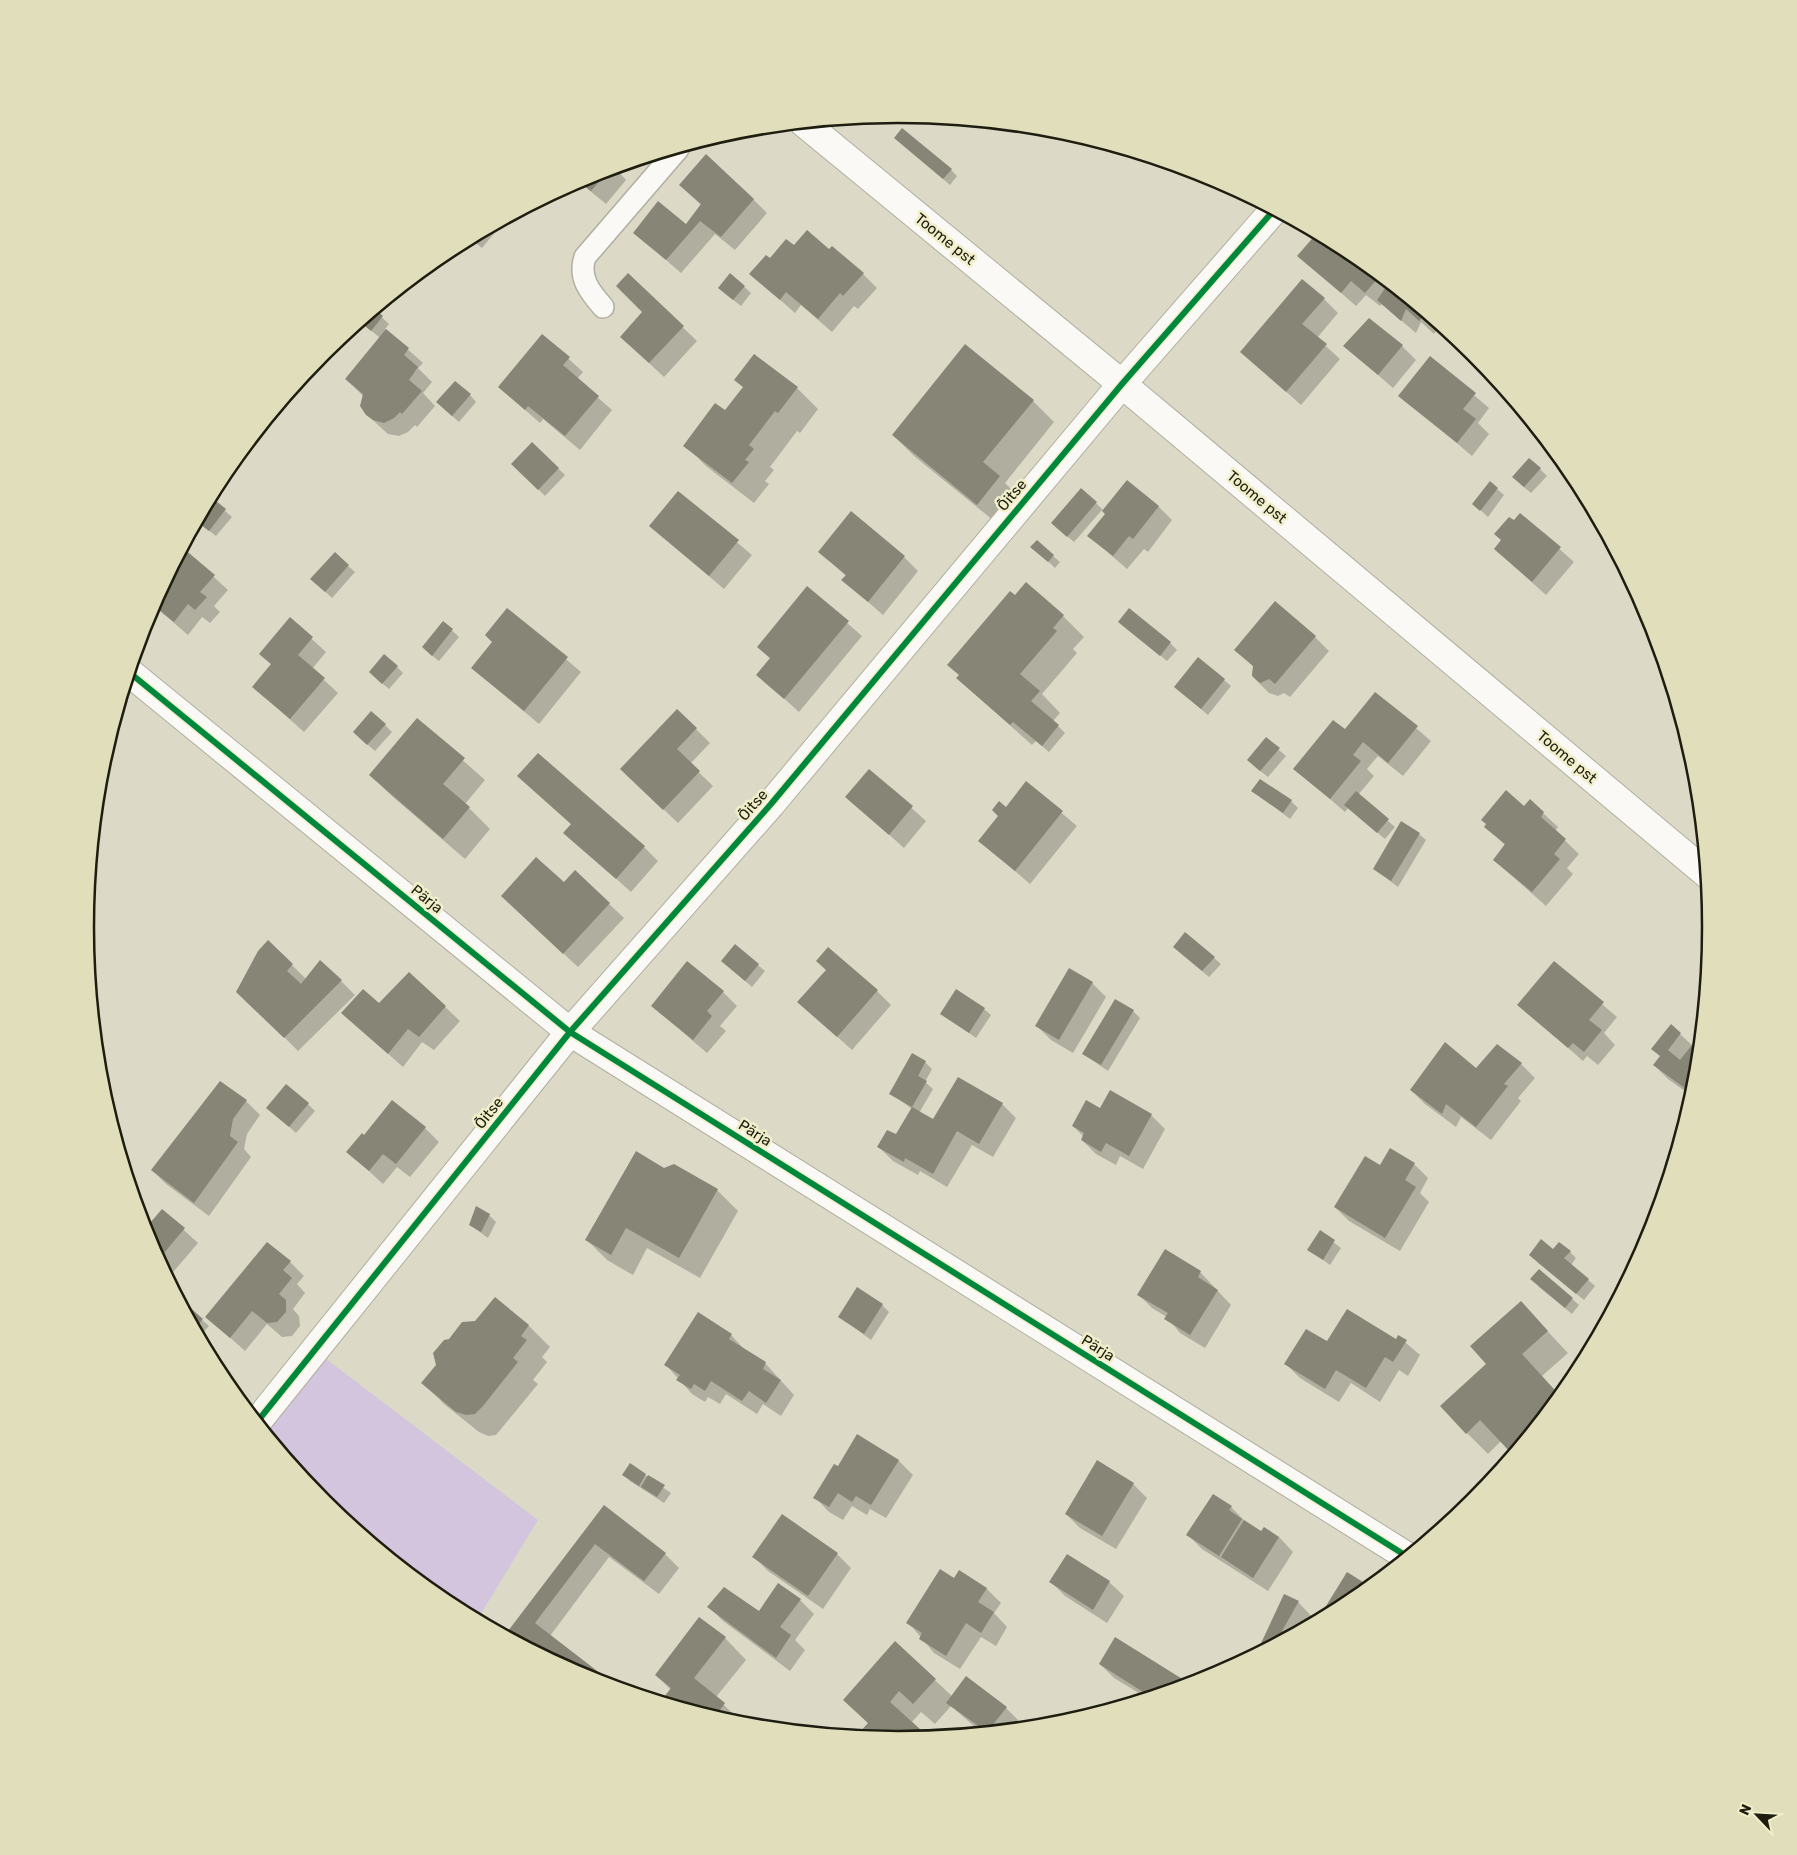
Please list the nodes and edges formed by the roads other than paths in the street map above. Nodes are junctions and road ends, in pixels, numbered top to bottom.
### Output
1 (810, 128) edge
2 (672, 156) edge
3 (1270, 215) edge
4 (603, 307) dead end
5 (1122, 384) junction
6 (134, 676) edge
7 (1701, 869) edge
8 (570, 1032) junction
9 (261, 1418) edge
10 (1403, 1554) edge

1 - 5 street, Toome pst
2 - 4 lane
3 - 5 street, Õitse
5 - 7 street, Toome pst
5 - 8 street, Õitse
6 - 8 street, Pärja
8 - 9 street, Õitse
8 - 10 street, Pärja

